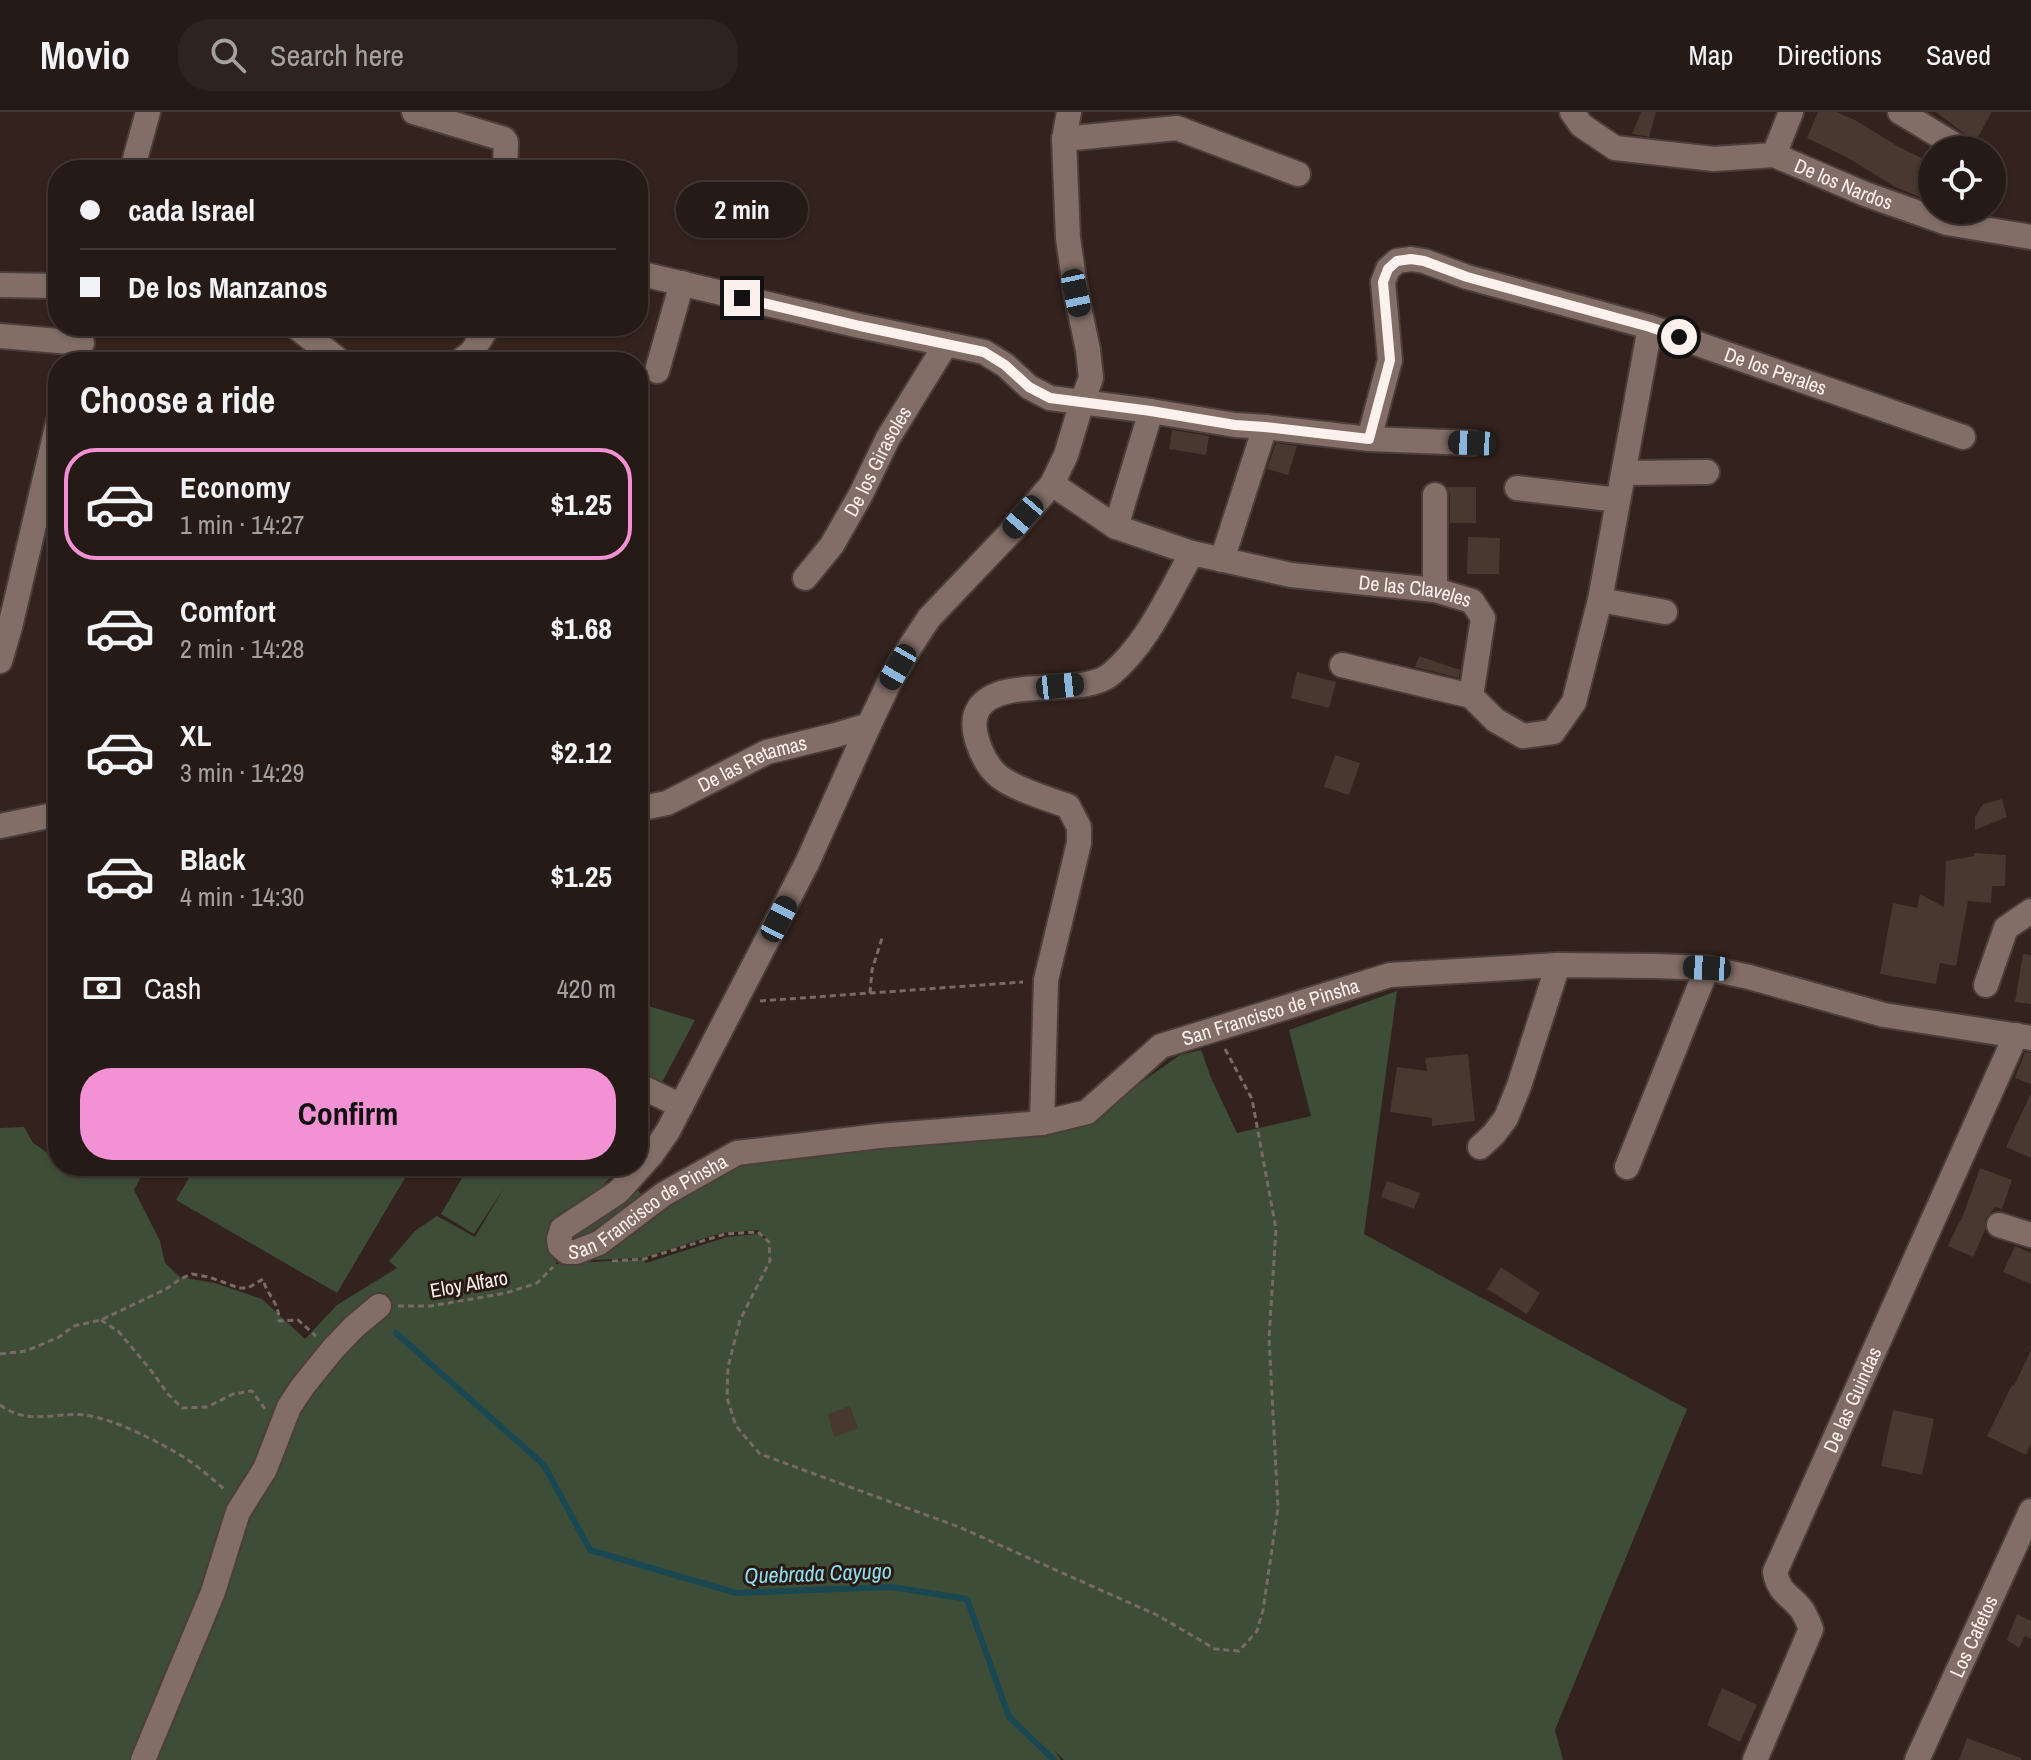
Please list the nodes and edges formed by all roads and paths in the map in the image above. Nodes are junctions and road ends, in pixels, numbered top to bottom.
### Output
1 (148, 112) edge
2 (414, 112) edge
3 (1069, 112) edge
4 (1572, 112) edge
5 (1791, 112) edge
6 (1900, 112) edge
7 (1940, 136) edge
8 (1064, 139) junction
9 (1774, 155) junction
10 (135, 160) edge
11 (505, 160) edge
12 (1298, 174) dead end
13 (2031, 237) edge
14 (648, 275) edge
15 (682, 283) junction
16 (0, 285) edge
17 (48, 286) edge
18 (1650, 327) junction
19 (0, 336) edge
20 (308, 336) edge
21 (81, 344) edge
22 (946, 344) junction
23 (328, 352) edge
24 (657, 371) dead end
25 (1082, 402) junction
26 (1151, 411) junction
27 (1265, 427) junction
28 (1963, 437) dead end
29 (1369, 439) junction
30 (1472, 443) dead end
31 (48, 466) edge
32 (1707, 472) dead end
33 (1624, 473) junction
34 (1052, 484) junction
35 (1517, 488) dead end
36 (1435, 495) dead end
37 (1618, 500) junction
38 (1116, 527) junction
39 (1192, 553) junction
40 (1222, 560) junction
41 (805, 578) dead end
42 (1435, 590) junction
43 (1600, 600) junction
44 (1665, 612) dead end
45 (0, 661) edge
46 (1342, 665) dead end
47 (1471, 696) junction
48 (869, 725) junction
49 (648, 807) edge
50 (48, 816) edge
51 (0, 826) edge
52 (2031, 911) edge
53 (882, 938) dead end
54 (1558, 965) junction
55 (1707, 968) junction
56 (1046, 980) junction
57 (1986, 985) dead end
58 (870, 993) junction
59 (736, 1002) junction
60 (1215, 1029) junction
61 (2024, 1036) edge
62 (648, 1090) edge
63 (681, 1106) junction
64 (1042, 1123) junction
65 (1480, 1147) dead end
66 (648, 1158) edge
67 (1627, 1167) dead end
68 (632, 1176) edge
69 (1999, 1225) dead end
70 (2031, 1235) edge
71 (558, 1255) junction
72 (606, 1262) dead end
73 (379, 1306) joint
74 (101, 1320) junction
75 (333, 1349) junction
76 (0, 1354) edge
77 (0, 1405) edge
78 (281, 1424) junction
79 (2031, 1511) edge
80 (238, 1512) junction
81 (143, 1760) edge
82 (1755, 1760) edge
83 (1917, 1760) edge

1 - 10 street
2 - 11 street
3 - 8 street
4 - 9 street, De los Nardos
5 - 9 street
6 - 7 street
8 - 12 street
8 - 25 street
9 - 13 street, De los Nardos
14 - 15 street
15 - 22 street
15 - 24 street
16 - 17 street
18 - 28 street, De los Perales
18 - 29 street, De los Perales
18 - 33 street
19 - 21 street
20 - 23 street
22 - 25 street
22 - 41 street, De los Girasoles
25 - 26 street
25 - 34 street
26 - 27 street
26 - 38 street
27 - 29 street
27 - 40 street
29 - 30 street
31 - 45 street
32 - 33 street
33 - 37 street
34 - 38 street, De las Claveles
34 - 48 street
35 - 37 street
36 - 42 street
37 - 43 street
38 - 39 street, De las Claveles
39 - 40 street, De las Claveles
39 - 56 street
40 - 42 street, De las Claveles
42 - 47 street, De las Claveles
43 - 44 street
43 - 47 street
46 - 47 street
48 - 49 street, De las Retamas
48 - 59 street
50 - 51 street
52 - 57 street
53 - 58 path
54 - 55 street, San Francisco de Pinsha
54 - 60 street, San Francisco de Pinsha
54 - 65 street
55 - 61 street, San Francisco de Pinsha
55 - 67 street
56 - 58 path
56 - 64 street
58 - 59 path
59 - 63 street
60 - 64 street, San Francisco de Pinsha
60 - 72 path
61 - 82 street, De las Guindas
62 - 63 street
63 - 66 street
64 - 71 street, San Francisco de Pinsha
68 - 71 street
69 - 70 street
71 - 73 path, Eloy Alfaro
73 - 75 street
74 - 75 path
74 - 76 path
74 - 78 path
75 - 78 street
77 - 80 path
78 - 80 street
79 - 83 street, Los Cafetos
80 - 81 street

